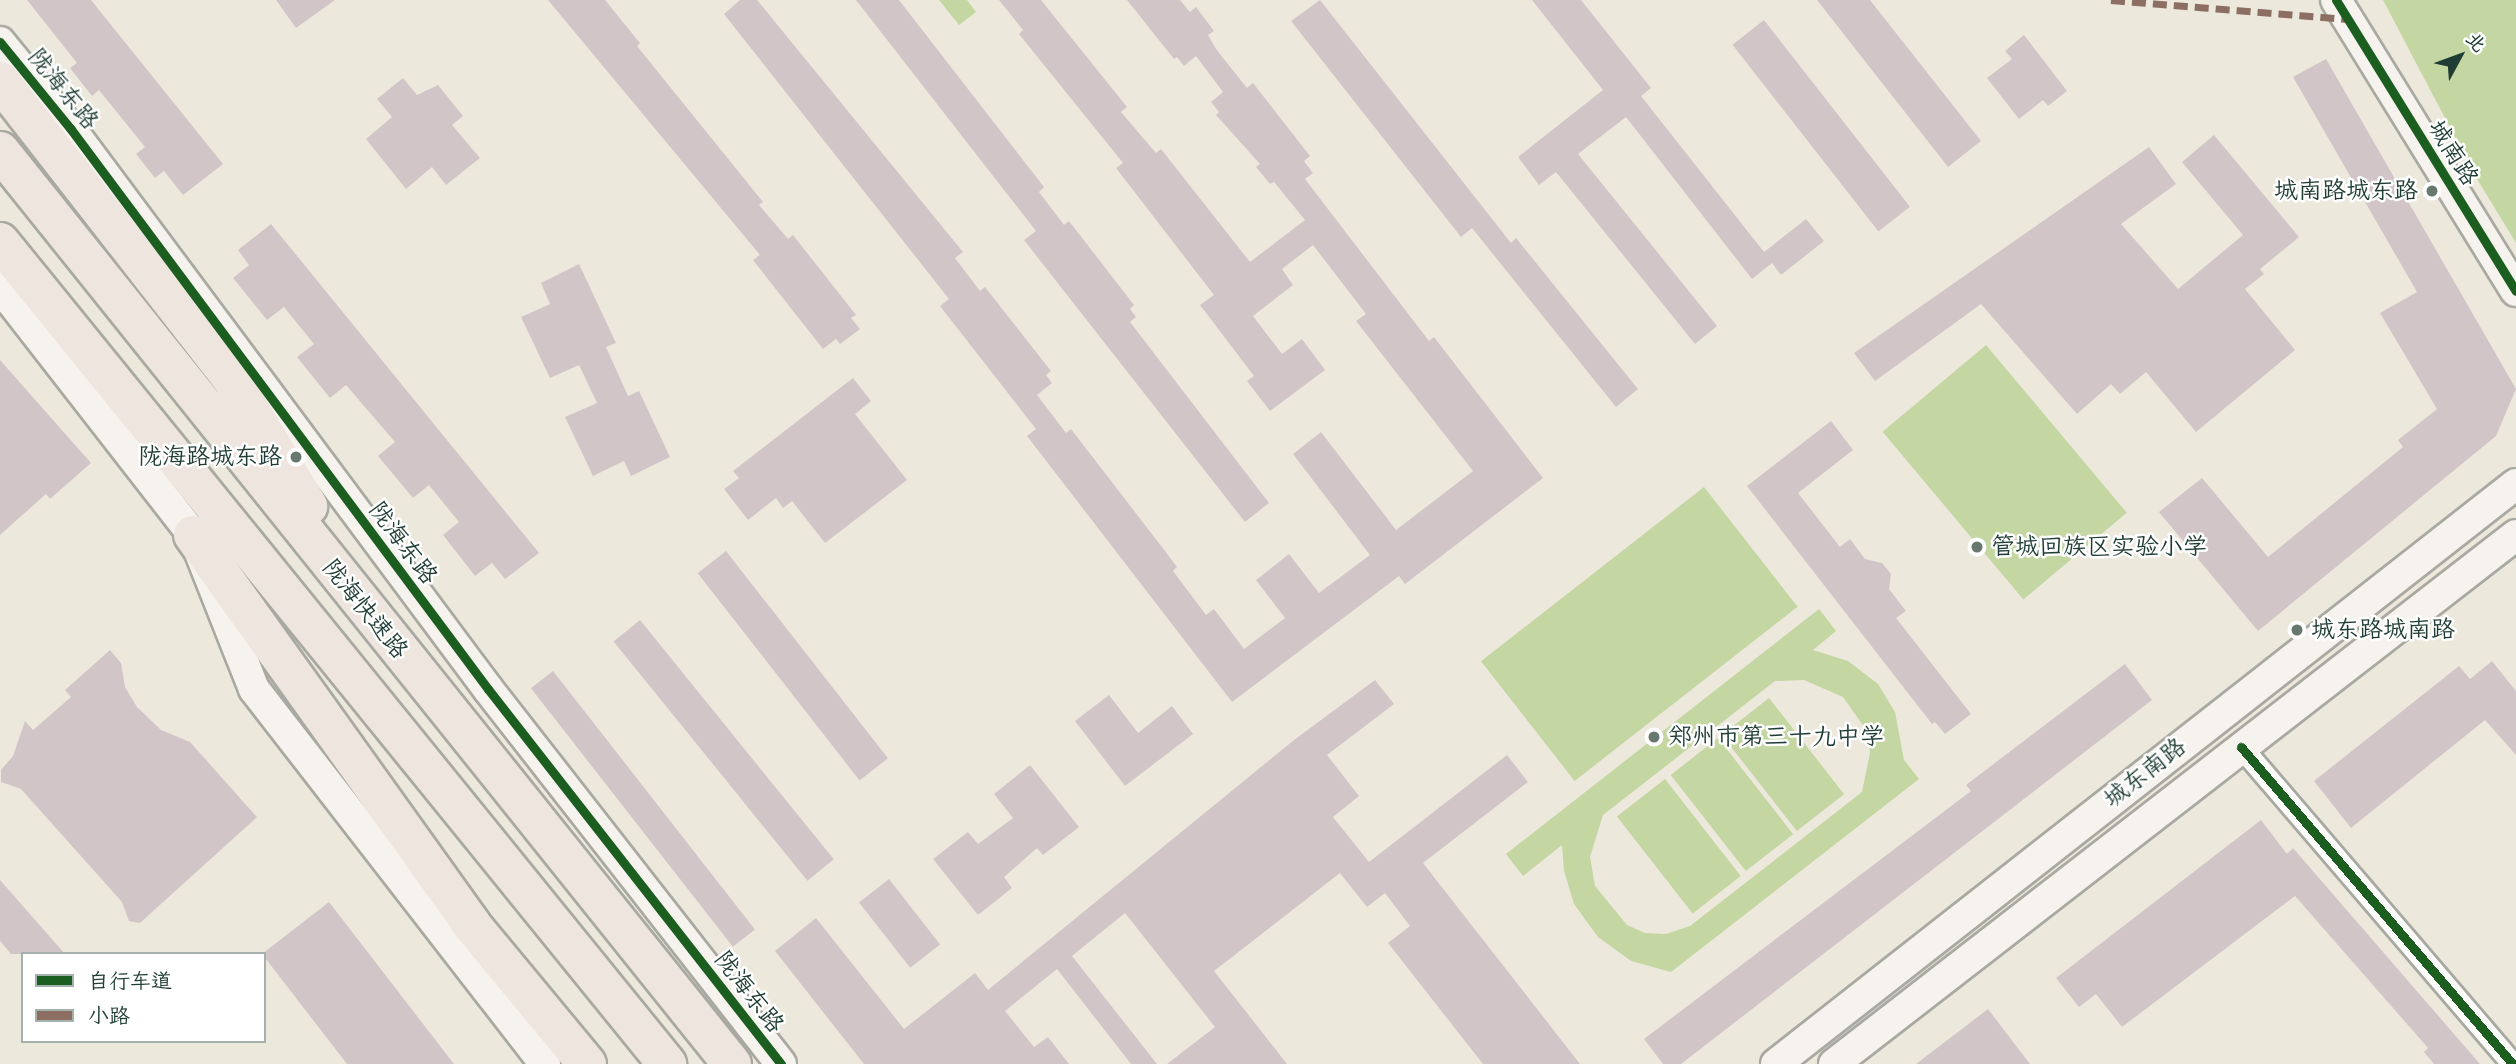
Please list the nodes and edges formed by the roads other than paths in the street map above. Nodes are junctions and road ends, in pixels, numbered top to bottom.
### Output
1 (2338, 4) edge
2 (0, 42) edge
3 (0, 81) edge
4 (0, 151) edge
5 (0, 242) edge
6 (0, 287) edge
7 (2516, 291) edge
8 (2516, 484) edge
9 (193, 534) junction
10 (2516, 535) edge
11 (389, 639) junction
12 (2241, 747) junction
13 (545, 1064) edge
14 (587, 1064) edge
15 (667, 1064) edge
16 (732, 1064) edge
17 (780, 1064) edge
18 (1776, 1064) edge
19 (1835, 1064) edge
20 (2513, 1064) edge

1 - 7 street, 城南路
2 - 17 street, 陇海东路
3 - 11 highway
4 - 11 highway, 陇海快速路
5 - 15 highway
6 - 9 street
8 - 18 street, 城东南路
9 - 13 street
9 - 14 highway
10 - 12 street, 城东南路
11 - 16 highway, 陇海快速路
12 - 19 street, 城东南路
12 - 20 street

